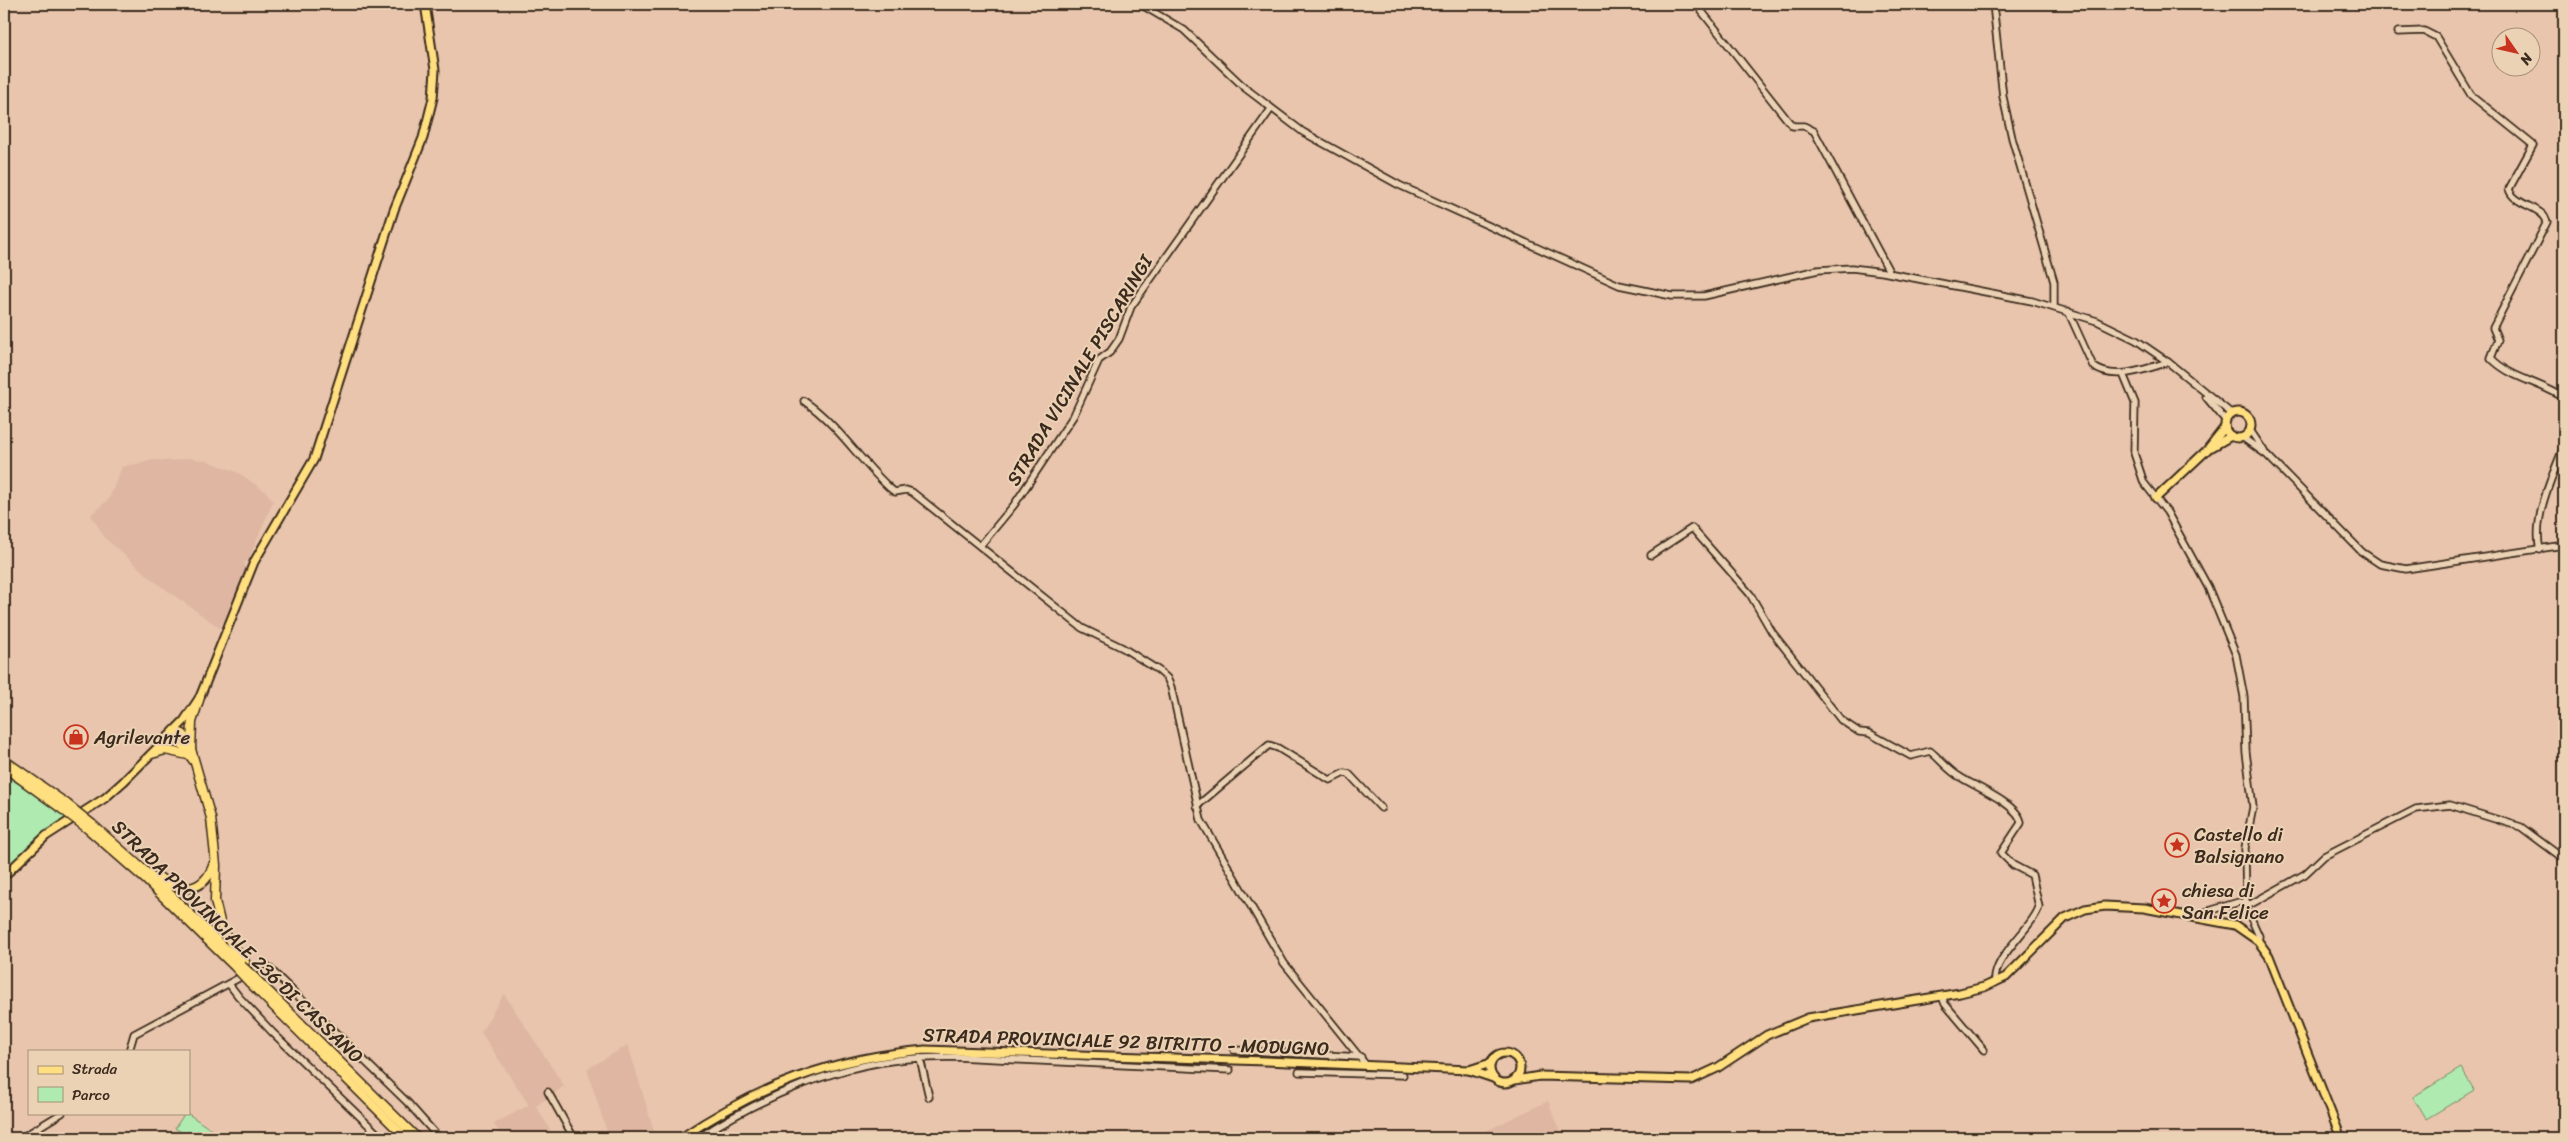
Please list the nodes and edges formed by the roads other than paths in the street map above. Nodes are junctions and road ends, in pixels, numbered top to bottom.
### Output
1 (424, 4) edge
2 (1140, 4) edge
3 (1696, 4) edge
4 (1993, 4) edge
5 (2398, 32) dead end
6 (1270, 109) junction
7 (1890, 273) junction
8 (2054, 307) junction
9 (2068, 311) junction
10 (2168, 362) junction
11 (2123, 374) junction
12 (2198, 387) junction
13 (2564, 398) edge
14 (804, 401) dead end
15 (2232, 414) junction
16 (2226, 424) junction
17 (2250, 430) junction
18 (2231, 436) junction
19 (2242, 437) junction
20 (2564, 446) edge
21 (2207, 450) junction
22 (2267, 455) junction
23 (2156, 498) junction
24 (2564, 545) edge
25 (980, 546) junction
26 (2540, 550) junction
27 (1650, 556) dead end
28 (200, 697) junction
29 (175, 731) junction
30 (190, 752) junction
31 (152, 754) junction
32 (4, 760) edge
33 (4, 767) edge
34 (4, 772) edge
35 (36, 789) junction
36 (64, 806) junction
37 (1197, 806) junction
38 (1381, 808) dead end
39 (90, 826) junction
40 (107, 836) junction
41 (215, 853) junction
42 (2564, 859) edge
43 (4, 876) edge
44 (2246, 903) junction
45 (2200, 917) junction
46 (2258, 941) junction
47 (241, 965) junction
48 (254, 979) junction
49 (1995, 982) junction
50 (229, 984) junction
51 (1942, 996) junction
52 (128, 1050) edge
53 (1234, 1050) dead end
54 (1984, 1050) dead end
55 (1361, 1057) junction
56 (920, 1058) junction
57 (1142, 1058) junction
58 (1491, 1063) junction
59 (1341, 1064) junction
60 (1366, 1065) junction
61 (1141, 1066) junction
62 (1230, 1070) dead end
63 (1468, 1070) junction
64 (1520, 1070) junction
65 (1299, 1072) dead end
66 (1341, 1073) junction
67 (1403, 1075) dead end
68 (1540, 1076) junction
69 (1493, 1078) junction
70 (1515, 1080) junction
71 (548, 1092) dead end
72 (929, 1097) dead end
73 (60, 1114) edge
74 (21, 1138) edge
75 (382, 1138) edge
76 (406, 1138) edge
77 (417, 1138) edge
78 (439, 1138) edge
79 (574, 1138) edge
80 (681, 1138) edge
81 (698, 1138) edge
82 (2341, 1138) edge

1 - 28 main road
2 - 6 street
3 - 7 street
4 - 8 street
5 - 13 street
6 - 7 street
6 - 25 street, STRADA VICINALE PISCARINGI
7 - 8 street
8 - 9 street
9 - 10 street
9 - 11 street
10 - 11 street
10 - 12 street
11 - 23 street
12 - 15 street
12 - 16 street
14 - 25 street
15 - 16 main road
15 - 17 main road
16 - 18 main road
16 - 21 main road
17 - 19 main road
17 - 22 street
18 - 19 main road
18 - 21 main road
19 - 22 street
20 - 26 street
21 - 23 main road
22 - 26 street
23 - 44 street
24 - 26 street
25 - 37 street
27 - 49 street
28 - 29 main road
28 - 30 highway
29 - 30 highway
29 - 31 main road
30 - 31 highway
30 - 41 highway
31 - 43 main road
32 - 36 highway, STRADA PROVINCIALE 236 DI CASSANO
33 - 35 highway, STRADA PROVINCIALE 236 DI CASSANO
34 - 35 highway
35 - 36 highway, STRADA PROVINCIALE 236 DI CASSANO
36 - 39 highway, STRADA PROVINCIALE 236 DI CASSANO, bridge
37 - 38 street
37 - 55 street
39 - 40 highway, STRADA PROVINCIALE 236 DI CASSANO
39 - 47 highway, STRADA PROVINCIALE 236 DI CASSANO
40 - 41 highway
40 - 47 highway, STRADA PROVINCIALE 236 DI CASSANO
41 - 47 highway
42 - 44 street
44 - 45 street
44 - 46 street
45 - 46 main road
45 - 49 main road
46 - 82 main road
47 - 48 highway, STRADA PROVINCIALE 236 DI CASSANO, bridge
48 - 76 highway, STRADA PROVINCIALE 236 DI CASSANO
48 - 77 highway, STRADA PROVINCIALE 236 DI CASSANO
49 - 51 main road
50 - 52 street
50 - 75 street
50 - 78 street
51 - 54 street
51 - 68 main road
53 - 55 street
55 - 60 street
56 - 61 street
56 - 72 street
56 - 81 street
57 - 59 main road, STRADA PROVINCIALE 92 BITRITTO - MODUGNO
57 - 61 street
57 - 80 main road, STRADA PROVINCIALE 92 BITRITTO - MODUGNO
58 - 63 main road
58 - 64 main road
58 - 69 main road
59 - 60 main road, STRADA PROVINCIALE 92 BITRITTO - MODUGNO
59 - 66 street
60 - 63 main road, STRADA PROVINCIALE 92 BITRITTO - MODUGNO
61 - 62 street
63 - 69 main road
64 - 68 main road
64 - 70 main road
65 - 66 street
66 - 67 street
68 - 70 main road
69 - 70 main road
71 - 79 street
73 - 74 street

